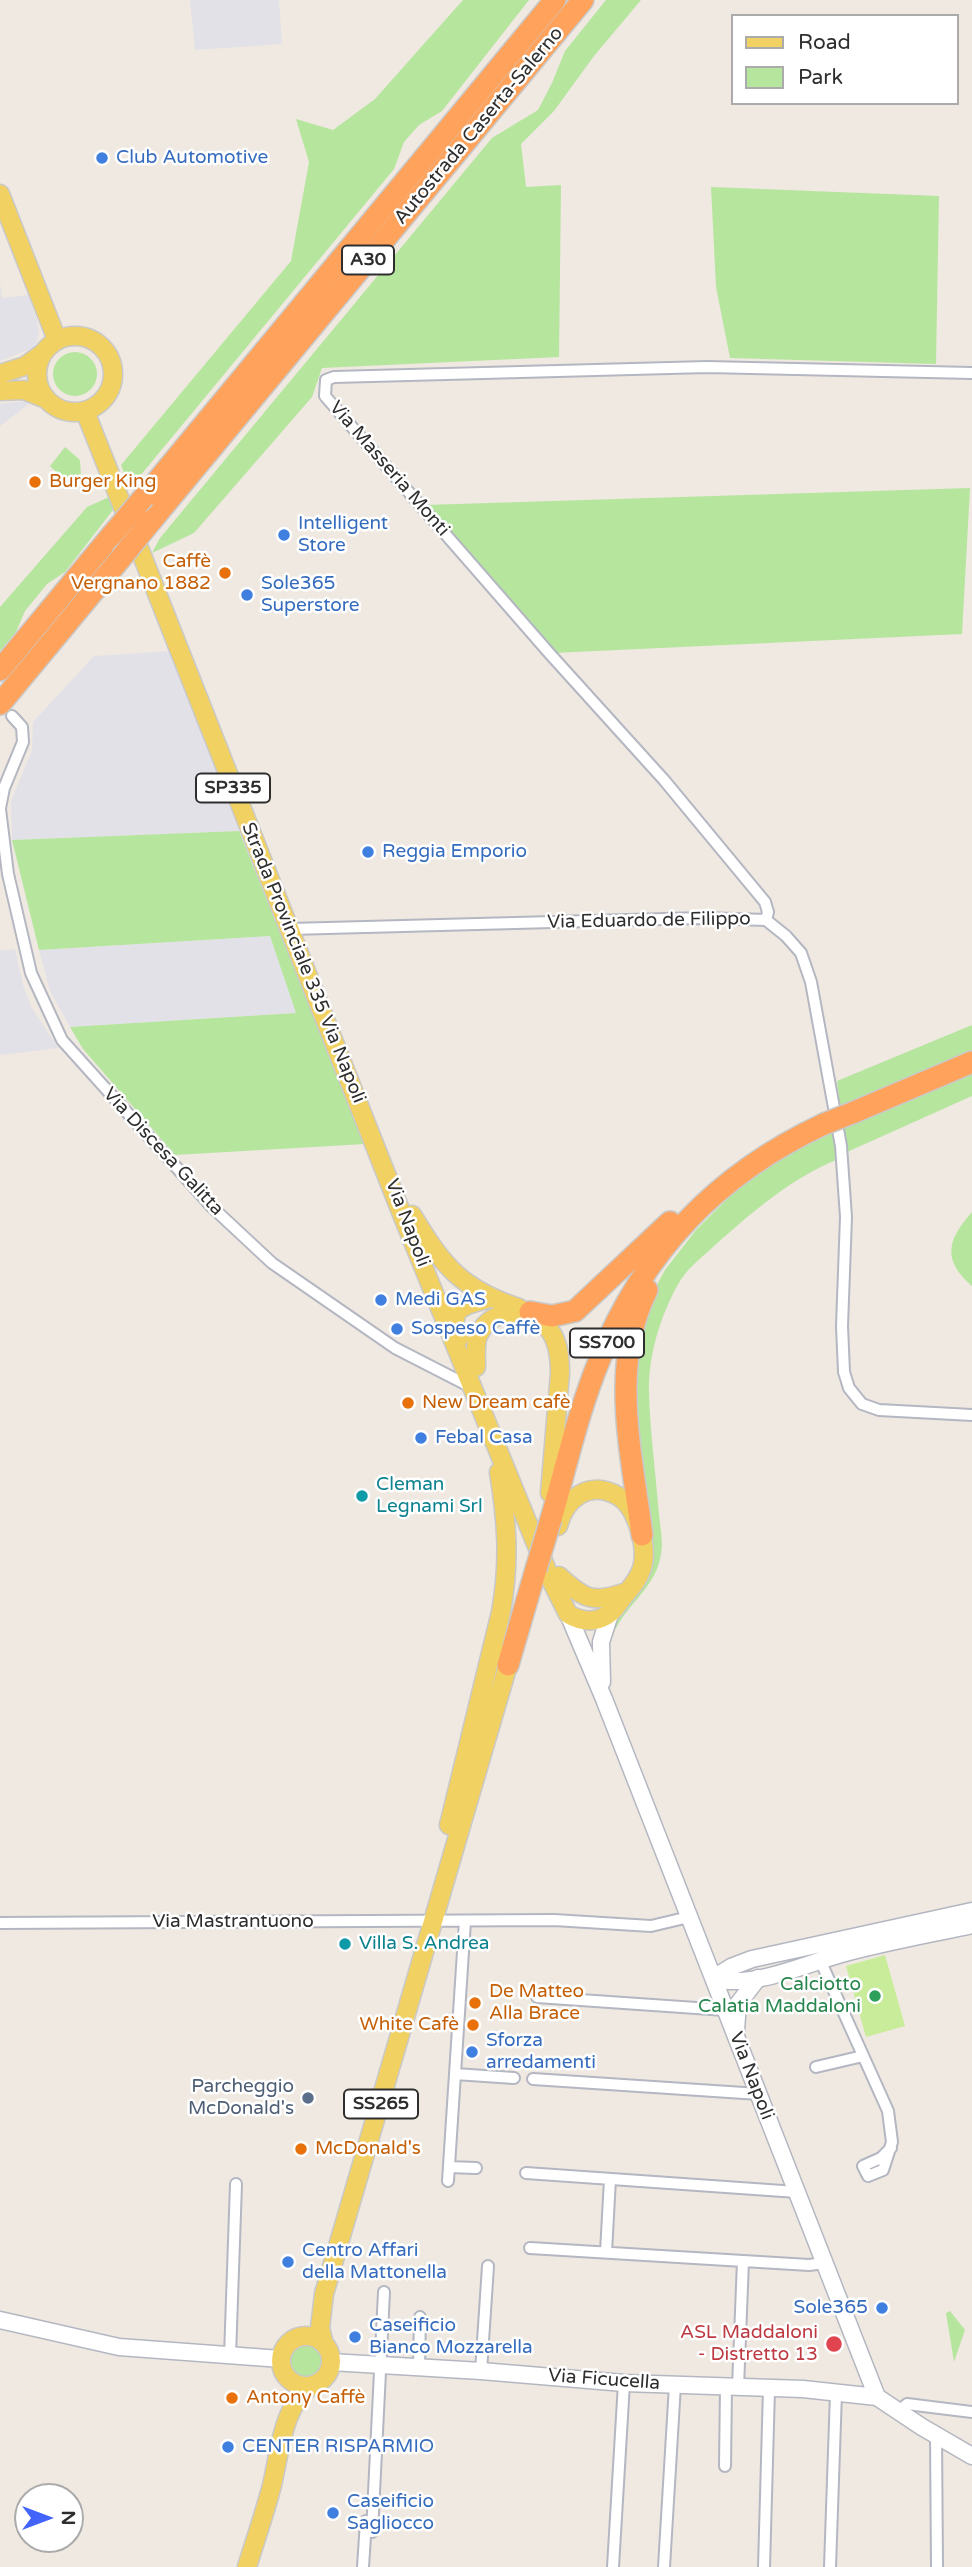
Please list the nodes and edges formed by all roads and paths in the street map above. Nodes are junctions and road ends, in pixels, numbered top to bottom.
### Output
1 (555, 0) edge
2 (583, 0) edge
3 (0, 194) edge
4 (57, 340) junction
5 (43, 353) junction
6 (972, 373) edge
7 (0, 374) edge
8 (0, 391) edge
9 (46, 399) junction
10 (85, 411) junction
11 (0, 670) edge
12 (6, 710) edge
13 (0, 808) edge
14 (766, 920) junction
15 (290, 929) junction
16 (972, 1062) edge
17 (384, 1164) junction
18 (734, 1177) junction
19 (714, 1194) junction
20 (412, 1215) junction
21 (490, 1298) junction
22 (530, 1311) joint
23 (455, 1317) junction
24 (476, 1367) junction
25 (473, 1388) junction
26 (484, 1415) junction
27 (972, 1415) edge
28 (494, 1440) junction
29 (551, 1520) junction
30 (642, 1535) junction
31 (559, 1576) junction
32 (626, 1592) junction
33 (591, 1599) junction
34 (568, 1614) junction
35 (610, 1614) junction
36 (508, 1665) joint
37 (604, 1699) junction
38 (972, 1911) edge
39 (689, 1917) junction
40 (434, 1918) junction
41 (465, 1921) junction
42 (0, 1923) edge
43 (972, 1925) edge
44 (700, 1947) junction
45 (752, 1959) junction
46 (820, 1960) junction
47 (713, 1978) junction
48 (758, 1978) junction
49 (537, 1997) dead end
50 (725, 2010) junction
51 (736, 2036) junction
52 (863, 2056) junction
53 (816, 2067) dead end
54 (455, 2074) junction
55 (514, 2078) dead end
56 (533, 2079) dead end
57 (758, 2094) junction
58 (891, 2148) dead end
59 (449, 2168) junction
60 (476, 2168) dead end
61 (526, 2173) dead end
62 (610, 2179) junction
63 (448, 2181) dead end
64 (236, 2184) dead end
65 (797, 2192) junction
66 (530, 2248) dead end
67 (606, 2252) junction
68 (743, 2260) junction
69 (824, 2263) junction
70 (488, 2266) dead end
71 (384, 2292) dead end
72 (324, 2294) junction
73 (420, 2316) dead end
74 (0, 2320) edge
75 (297, 2337) junction
76 (324, 2344) junction
77 (230, 2356) junction
78 (331, 2362) junction
79 (378, 2364) junction
80 (281, 2365) junction
81 (419, 2367) junction
82 (481, 2371) junction
83 (624, 2383) junction
84 (312, 2385) junction
85 (675, 2385) junction
86 (732, 2386) junction
87 (769, 2389) junction
88 (836, 2393) junction
89 (877, 2397) junction
90 (927, 2406) junction
91 (899, 2412) junction
92 (972, 2412) edge
93 (287, 2422) junction
94 (929, 2431) junction
95 (972, 2456) edge
96 (725, 2466) dead end
97 (372, 2532) dead end
98 (247, 2567) edge
99 (363, 2567) edge
100 (613, 2567) edge
101 (664, 2567) edge
102 (764, 2567) edge
103 (830, 2567) edge
104 (937, 2567) edge

1 - 11 highway, Autostrada Caserta-Salerno / A30, bridge
2 - 12 highway, Autostrada Caserta-Salerno / A30, bridge
3 - 4 main road
4 - 5 main road
4 - 10 main road
5 - 7 main road
5 - 9 main road
6 - 14 street, Via Masseria Monti
8 - 9 main road
9 - 10 main road
10 - 15 main road, Strada Provinciale 335 Via Napoli / SP335
12 - 13 street, Via Discesa Galitta
13 - 25 street, Via Discesa Galitta
14 - 15 street, Via Eduardo de Filippo
14 - 27 street, Via Eduardo de Filippo
15 - 17 main road, Strada Provinciale 335 Via Napoli / SP335
16 - 18 highway, SS700, bridge
17 - 20 main road, Via Napoli
17 - 25 main road, Via Napoli
18 - 19 highway, SS700
18 - 22 highway
19 - 29 highway, SS700
19 - 30 highway
20 - 21 main road
20 - 23 main road, Via Napoli
21 - 22 main road
21 - 23 main road
23 - 24 main road, Via Napoli
23 - 26 main road
24 - 29 main road
24 - 31 main road, Via Napoli
25 - 26 main road, Via Napoli
26 - 28 main road, Via Napoli
28 - 34 main road, Via Napoli
28 - 40 main road
29 - 30 main road
29 - 36 highway, SS700, bridge
30 - 32 main road
31 - 33 main road
31 - 34 main road, Via Napoli
32 - 33 main road
32 - 35 main road
33 - 34 main road
34 - 35 main road
34 - 37 street, Via Napoli
35 - 37 street
36 - 40 main road, SS700
37 - 39 street, Via Napoli
38 - 45 street
39 - 41 street, Via Mastrantuono
39 - 44 street, Via Napoli
40 - 41 street, Via Mastrantuono
40 - 42 street, Via Mastrantuono
40 - 72 main road, SS265
41 - 54 street
43 - 46 street
44 - 45 street
44 - 47 street, Via Napoli
45 - 47 street
46 - 48 street
46 - 52 street
47 - 48 street
47 - 50 street, Via Napoli
48 - 51 street
49 - 50 street
50 - 51 street, Via Napoli
51 - 57 street, Via Napoli
52 - 53 street
52 - 58 street
54 - 55 street
54 - 59 street
56 - 57 street
57 - 65 street, Via Napoli
59 - 60 street
59 - 63 street
61 - 62 street
62 - 65 street
62 - 67 street
64 - 77 street
65 - 69 street, Via Napoli
66 - 67 street
67 - 68 street
68 - 69 street
68 - 86 street
69 - 89 street, Via Napoli
70 - 82 street
71 - 79 street
72 - 75 main road, SS265
72 - 76 main road, SS265
73 - 81 street
74 - 77 street
75 - 76 main road
75 - 80 main road, SS265
76 - 78 main road, SS265
77 - 80 street
78 - 79 street, Via Ficucella
78 - 84 main road
79 - 81 street, Via Ficucella
79 - 97 street
79 - 99 street
80 - 84 main road
80 - 93 main road
81 - 82 street, Via Ficucella
82 - 83 street, Via Ficucella
83 - 85 street, Via Ficucella
83 - 100 street
84 - 93 main road
85 - 86 street, Via Ficucella
85 - 101 street
86 - 87 street, Via Ficucella
86 - 96 street
87 - 88 street, Via Ficucella
87 - 102 street
88 - 89 street, Via Ficucella
88 - 103 street
89 - 91 street
90 - 91 street
90 - 92 street
90 - 94 street
91 - 94 street
93 - 98 main road
94 - 95 street
94 - 104 street

